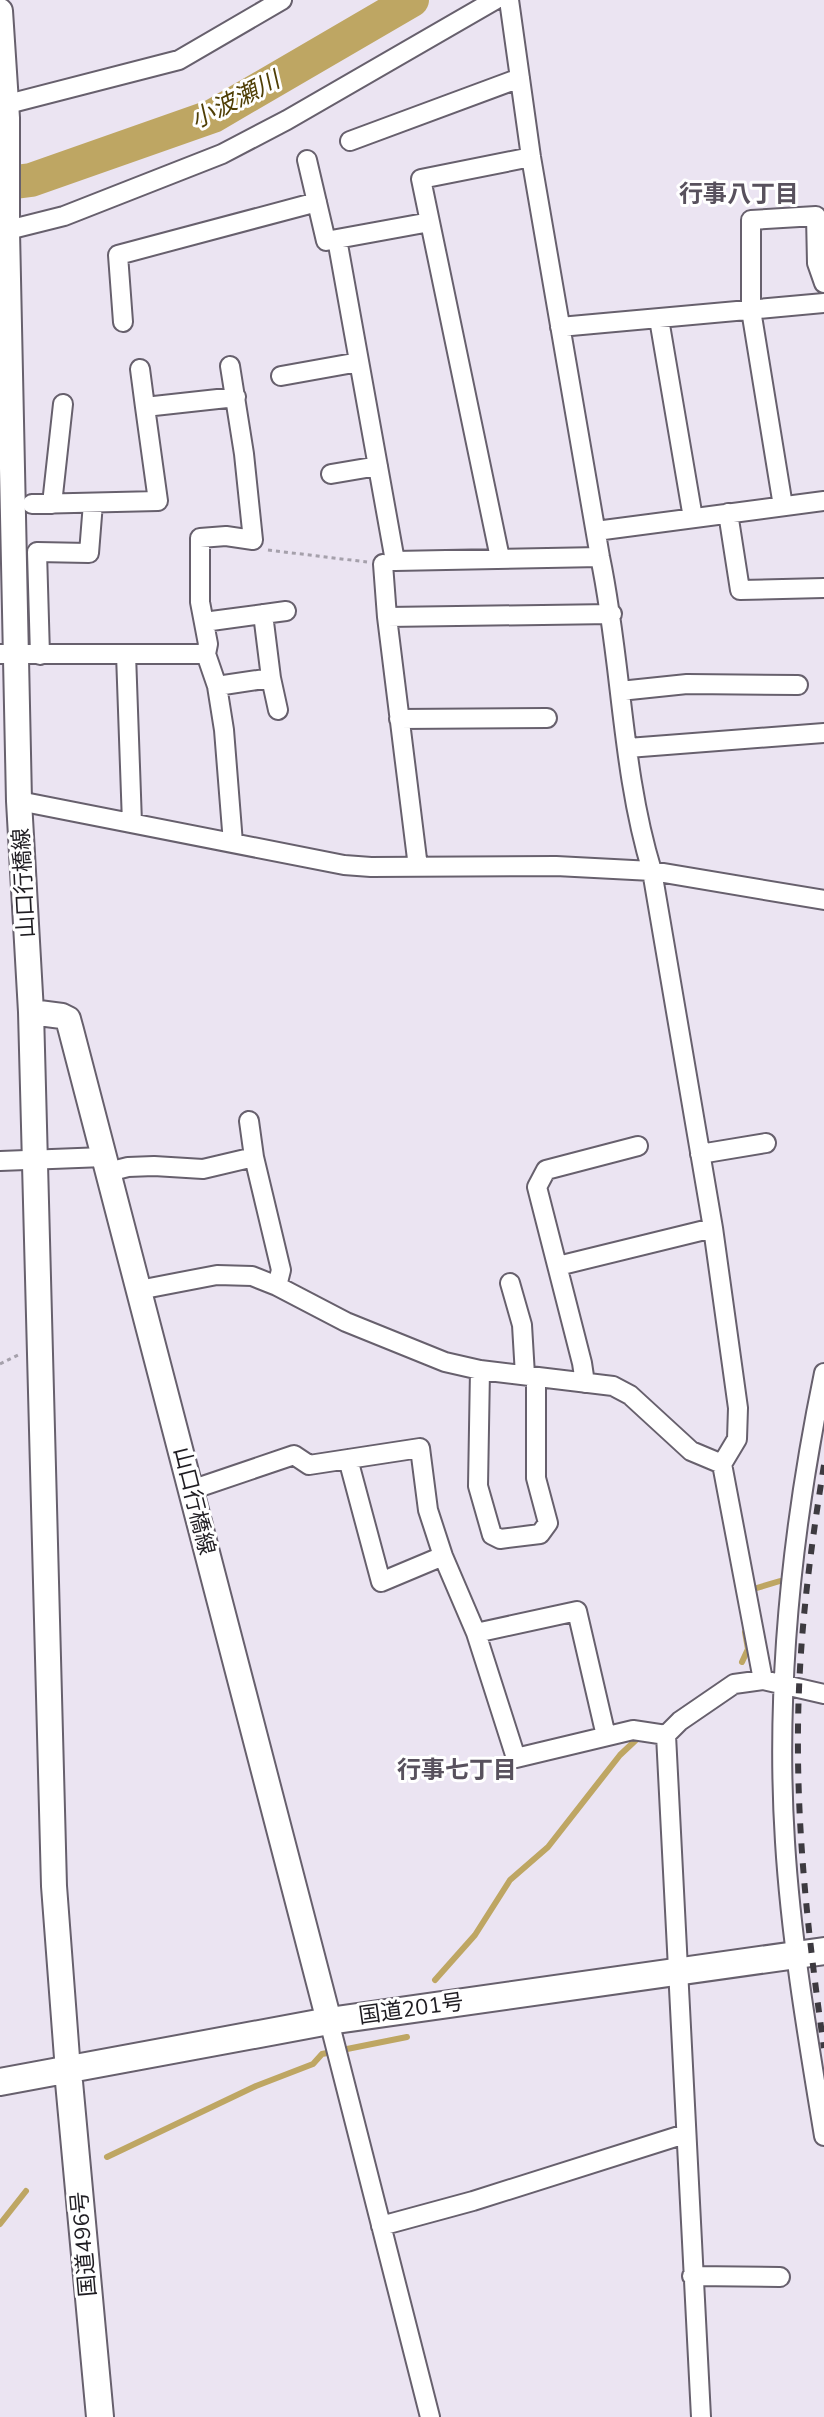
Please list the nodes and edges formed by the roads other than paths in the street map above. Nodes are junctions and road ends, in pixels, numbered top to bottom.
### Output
1 (282, 0) edge
2 (495, 0) edge
3 (509, 0) edge
4 (0, 11) edge
5 (520, 78) junction
6 (4, 109) edge
7 (350, 141) dead end
8 (531, 157) junction
9 (307, 160) dead end
10 (317, 202) junction
11 (430, 222) junction
12 (5, 226) edge
13 (337, 239) junction
14 (824, 283) edge
15 (824, 303) edge
16 (751, 310) junction
17 (659, 319) junction
18 (123, 322) dead end
19 (560, 327) junction
20 (359, 362) junction
21 (230, 366) dead end
22 (140, 369) dead end
23 (281, 376) dead end
24 (236, 397) junction
25 (63, 404) dead end
26 (145, 407) junction
27 (378, 466) junction
28 (331, 474) dead end
29 (824, 501) edge
30 (93, 503) junction
31 (32, 504) dead end
32 (52, 504) junction
33 (783, 506) junction
34 (728, 513) junction
35 (693, 518) junction
36 (596, 531) junction
37 (600, 557) junction
38 (500, 558) junction
39 (383, 564) road end
40 (824, 588) edge
41 (286, 611) dead end
42 (263, 614) junction
43 (612, 614) junction
44 (387, 617) junction
45 (204, 622) junction
46 (19, 654) edge
47 (126, 654) junction
48 (206, 654) junction
49 (271, 678) junction
50 (798, 685) dead end
51 (217, 686) junction
52 (620, 691) junction
53 (278, 710) dead end
54 (547, 718) dead end
55 (399, 719) junction
56 (824, 733) edge
57 (628, 748) junction
58 (10, 797) edge
59 (132, 823) junction
60 (233, 843) junction
61 (418, 867) junction
62 (652, 871) junction
63 (824, 900) edge
64 (31, 1012) junction
65 (249, 1121) dead end
66 (766, 1143) dead end
67 (638, 1146) dead end
68 (700, 1154) junction
69 (254, 1157) junction
70 (35, 1160) junction
71 (0, 1161) edge
72 (106, 1164) junction
73 (713, 1228) junction
74 (558, 1266) junction
75 (510, 1283) dead end
76 (277, 1286) junction
77 (139, 1290) junction
78 (480, 1370) junction
79 (824, 1373) edge
80 (530, 1376) junction
81 (585, 1383) junction
82 (348, 1459) junction
83 (722, 1464) junction
84 (191, 1490) junction
85 (443, 1556) junction
86 (476, 1633) junction
87 (763, 1680) junction
88 (782, 1686) junction
89 (824, 1694) edge
90 (666, 1735) junction
91 (606, 1736) junction
92 (824, 1951) edge
93 (797, 1956) junction
94 (679, 1971) junction
95 (329, 2021) junction
96 (68, 2071) junction
97 (0, 2082) edge
98 (685, 2134) junction
99 (824, 2136) edge
100 (381, 2226) junction
101 (692, 2276) junction
102 (780, 2277) dead end
103 (100, 2417) edge
104 (430, 2417) edge
105 (701, 2417) edge

1 - 6 street
2 - 12 street
3 - 5 street
4 - 6 main road, 山口行橋線
5 - 7 street
5 - 8 street
6 - 12 main road, 山口行橋線
8 - 11 street
8 - 19 street
9 - 10 street
10 - 13 street
10 - 18 street
11 - 13 street
11 - 38 street
12 - 46 main road, 山口行橋線
13 - 20 street
14 - 16 street
15 - 16 street
16 - 17 street
16 - 33 street
17 - 19 street
17 - 35 street
19 - 36 street
20 - 23 street
20 - 27 street
21 - 24 street
22 - 26 street
24 - 26 street
24 - 45 street
25 - 32 street
26 - 30 street
27 - 28 street
27 - 38 street
29 - 33 street
30 - 32 street
30 - 46 street
31 - 32 street
33 - 34 street
34 - 35 street
34 - 40 street
35 - 36 street
36 - 37 street
37 - 38 street
37 - 43 street
39 - 44 street
41 - 42 street
42 - 45 street
42 - 49 street
43 - 44 street
43 - 52 street
44 - 55 street
45 - 48 street
46 - 47 street
46 - 58 main road, 山口行橋線
47 - 48 street
47 - 59 street
48 - 51 street
49 - 51 street
49 - 53 street
50 - 52 street
51 - 60 street
52 - 57 street
54 - 55 street
55 - 61 street
56 - 57 street
57 - 62 street
58 - 59 street
58 - 64 main road, 山口行橋線
59 - 60 street
60 - 61 street
61 - 62 street
62 - 63 street
62 - 68 street
64 - 70 main road, 山口行橋線
64 - 72 main road, 山口行橋線
65 - 69 street
66 - 68 street
67 - 74 street
68 - 73 street
69 - 72 street
69 - 76 street
70 - 71 street
70 - 72 street
70 - 96 main road, 山口行橋線
72 - 77 main road, 山口行橋線
73 - 74 street
73 - 83 street
74 - 81 street
75 - 80 street
76 - 77 street
76 - 78 street
77 - 84 main road, 山口行橋線
78 - 80 street
78 - 80 street
79 - 88 street
80 - 81 street
81 - 83 street
82 - 84 street
82 - 85 street
82 - 85 street
83 - 87 street
84 - 95 main road, 山口行橋線
85 - 86 street
86 - 91 street
86 - 91 street
87 - 88 street
87 - 90 street
88 - 89 street
88 - 93 street
90 - 91 street
90 - 94 street
92 - 93 highway, 国道201号
93 - 94 highway, 国道201号
93 - 99 street
94 - 95 highway, 国道201号
94 - 98 street
95 - 96 highway, 国道201号
95 - 100 street
96 - 97 highway, 国道201号
96 - 103 highway, 国道496号
98 - 100 street
98 - 101 street
100 - 104 street
101 - 102 street
101 - 105 street

